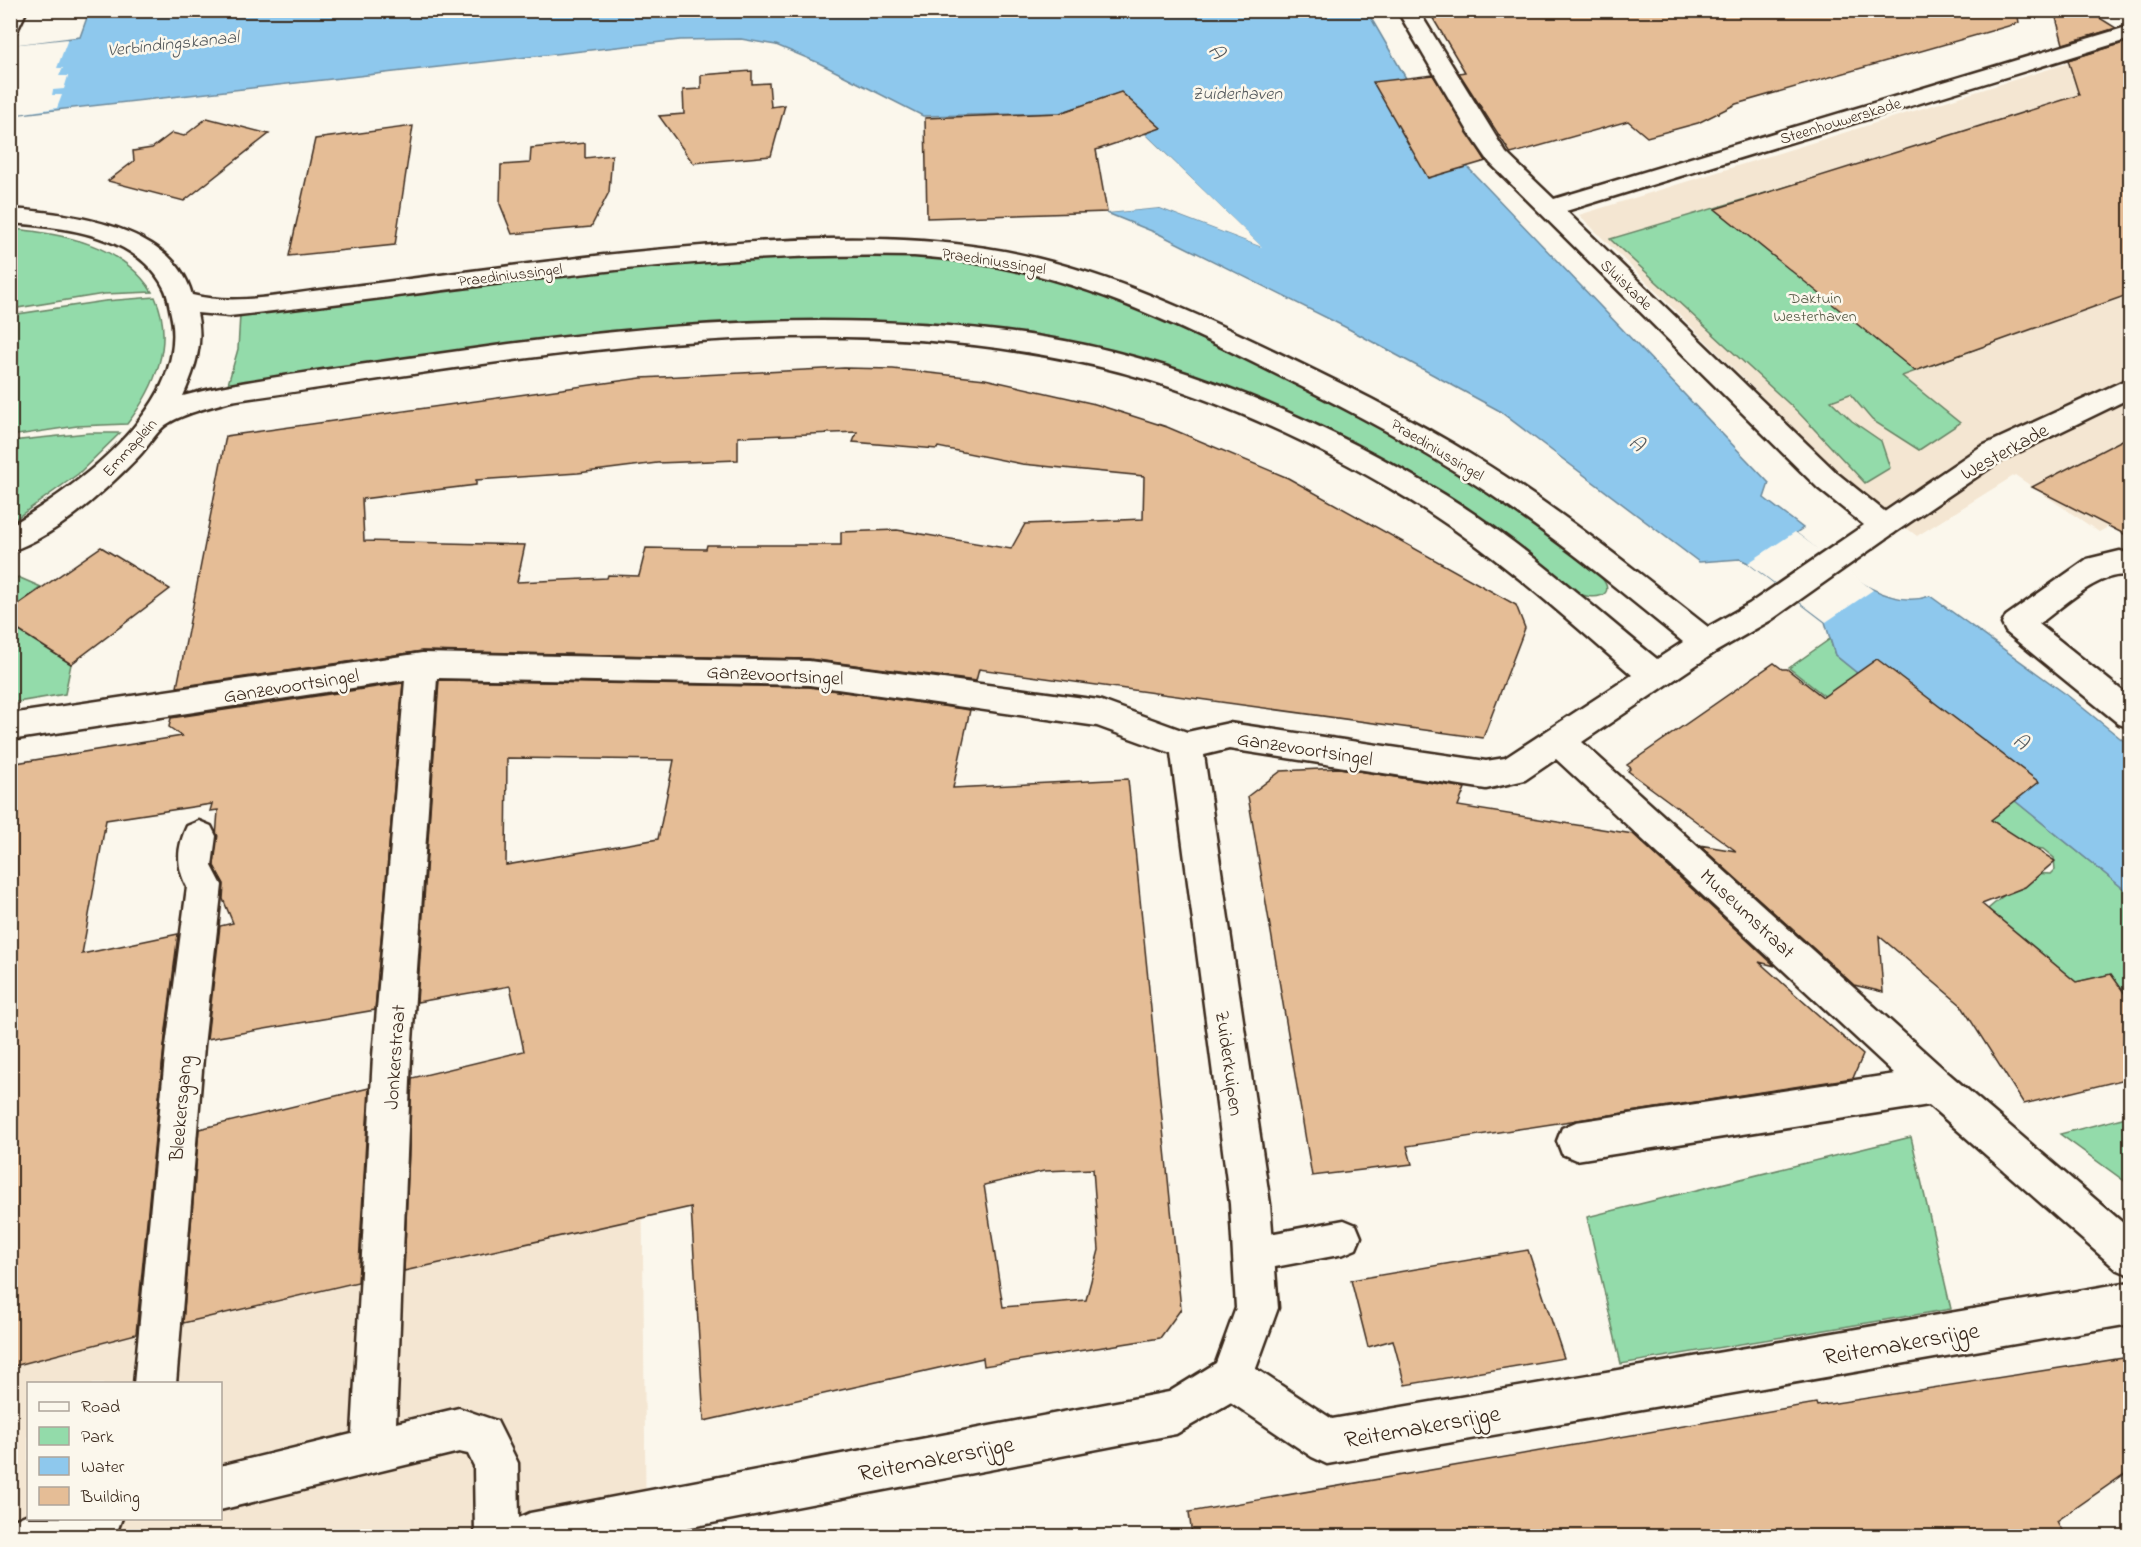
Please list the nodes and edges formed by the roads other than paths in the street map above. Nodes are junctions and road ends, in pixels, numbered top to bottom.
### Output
1 (17, 10) edge
2 (1407, 10) edge
3 (10, 27) edge
4 (2130, 32) edge
5 (1549, 208) junction
6 (10, 216) edge
7 (183, 301) junction
8 (2130, 387) edge
9 (154, 420) junction
10 (1884, 526) junction
11 (10, 540) edge
12 (2130, 565) edge
13 (1706, 643) junction
14 (422, 665) junction
15 (1656, 677) junction
16 (2130, 715) edge
17 (10, 727) edge
18 (1559, 741) junction
19 (1186, 745) junction
20 (199, 836) dead end
21 (1935, 1086) junction
22 (1576, 1141) dead end
23 (1344, 1238) dead end
24 (1253, 1254) junction
25 (2130, 1255) edge
26 (2130, 1303) edge
27 (1232, 1378) junction
28 (155, 1382) edge
29 (373, 1449) junction
30 (222, 1487) edge
31 (92, 1520) edge
32 (30, 1536) edge
33 (497, 1536) edge
34 (530, 1536) edge

1 - 3 street
2 - 5 street, Sluiskade
4 - 5 street, Steenhouwerskade
5 - 10 street, Sluiskade
6 - 7 street, Emmaplein
7 - 9 street, Emmaplein
7 - 13 street, Praediniussingel
8 - 10 street, Westerkade
9 - 11 street, Emmaplein
9 - 15 street
10 - 13 street
12 - 16 street
13 - 15 street
14 - 17 street, Ganzevoortsingel
14 - 19 street, Ganzevoortsingel
14 - 29 street, Jonkerstraat
15 - 18 street
18 - 19 street, Ganzevoortsingel
18 - 21 street, Museumstraat
19 - 24 street, Zuiderkuipen
20 - 28 street, Bleekersgang
21 - 22 street
21 - 25 street, Museumstraat
23 - 24 lane
24 - 27 street, Zuiderkuipen
26 - 27 street, Reitemakersrijge
27 - 34 street, Reitemakersrijge
29 - 30 street
29 - 33 street
31 - 32 street

